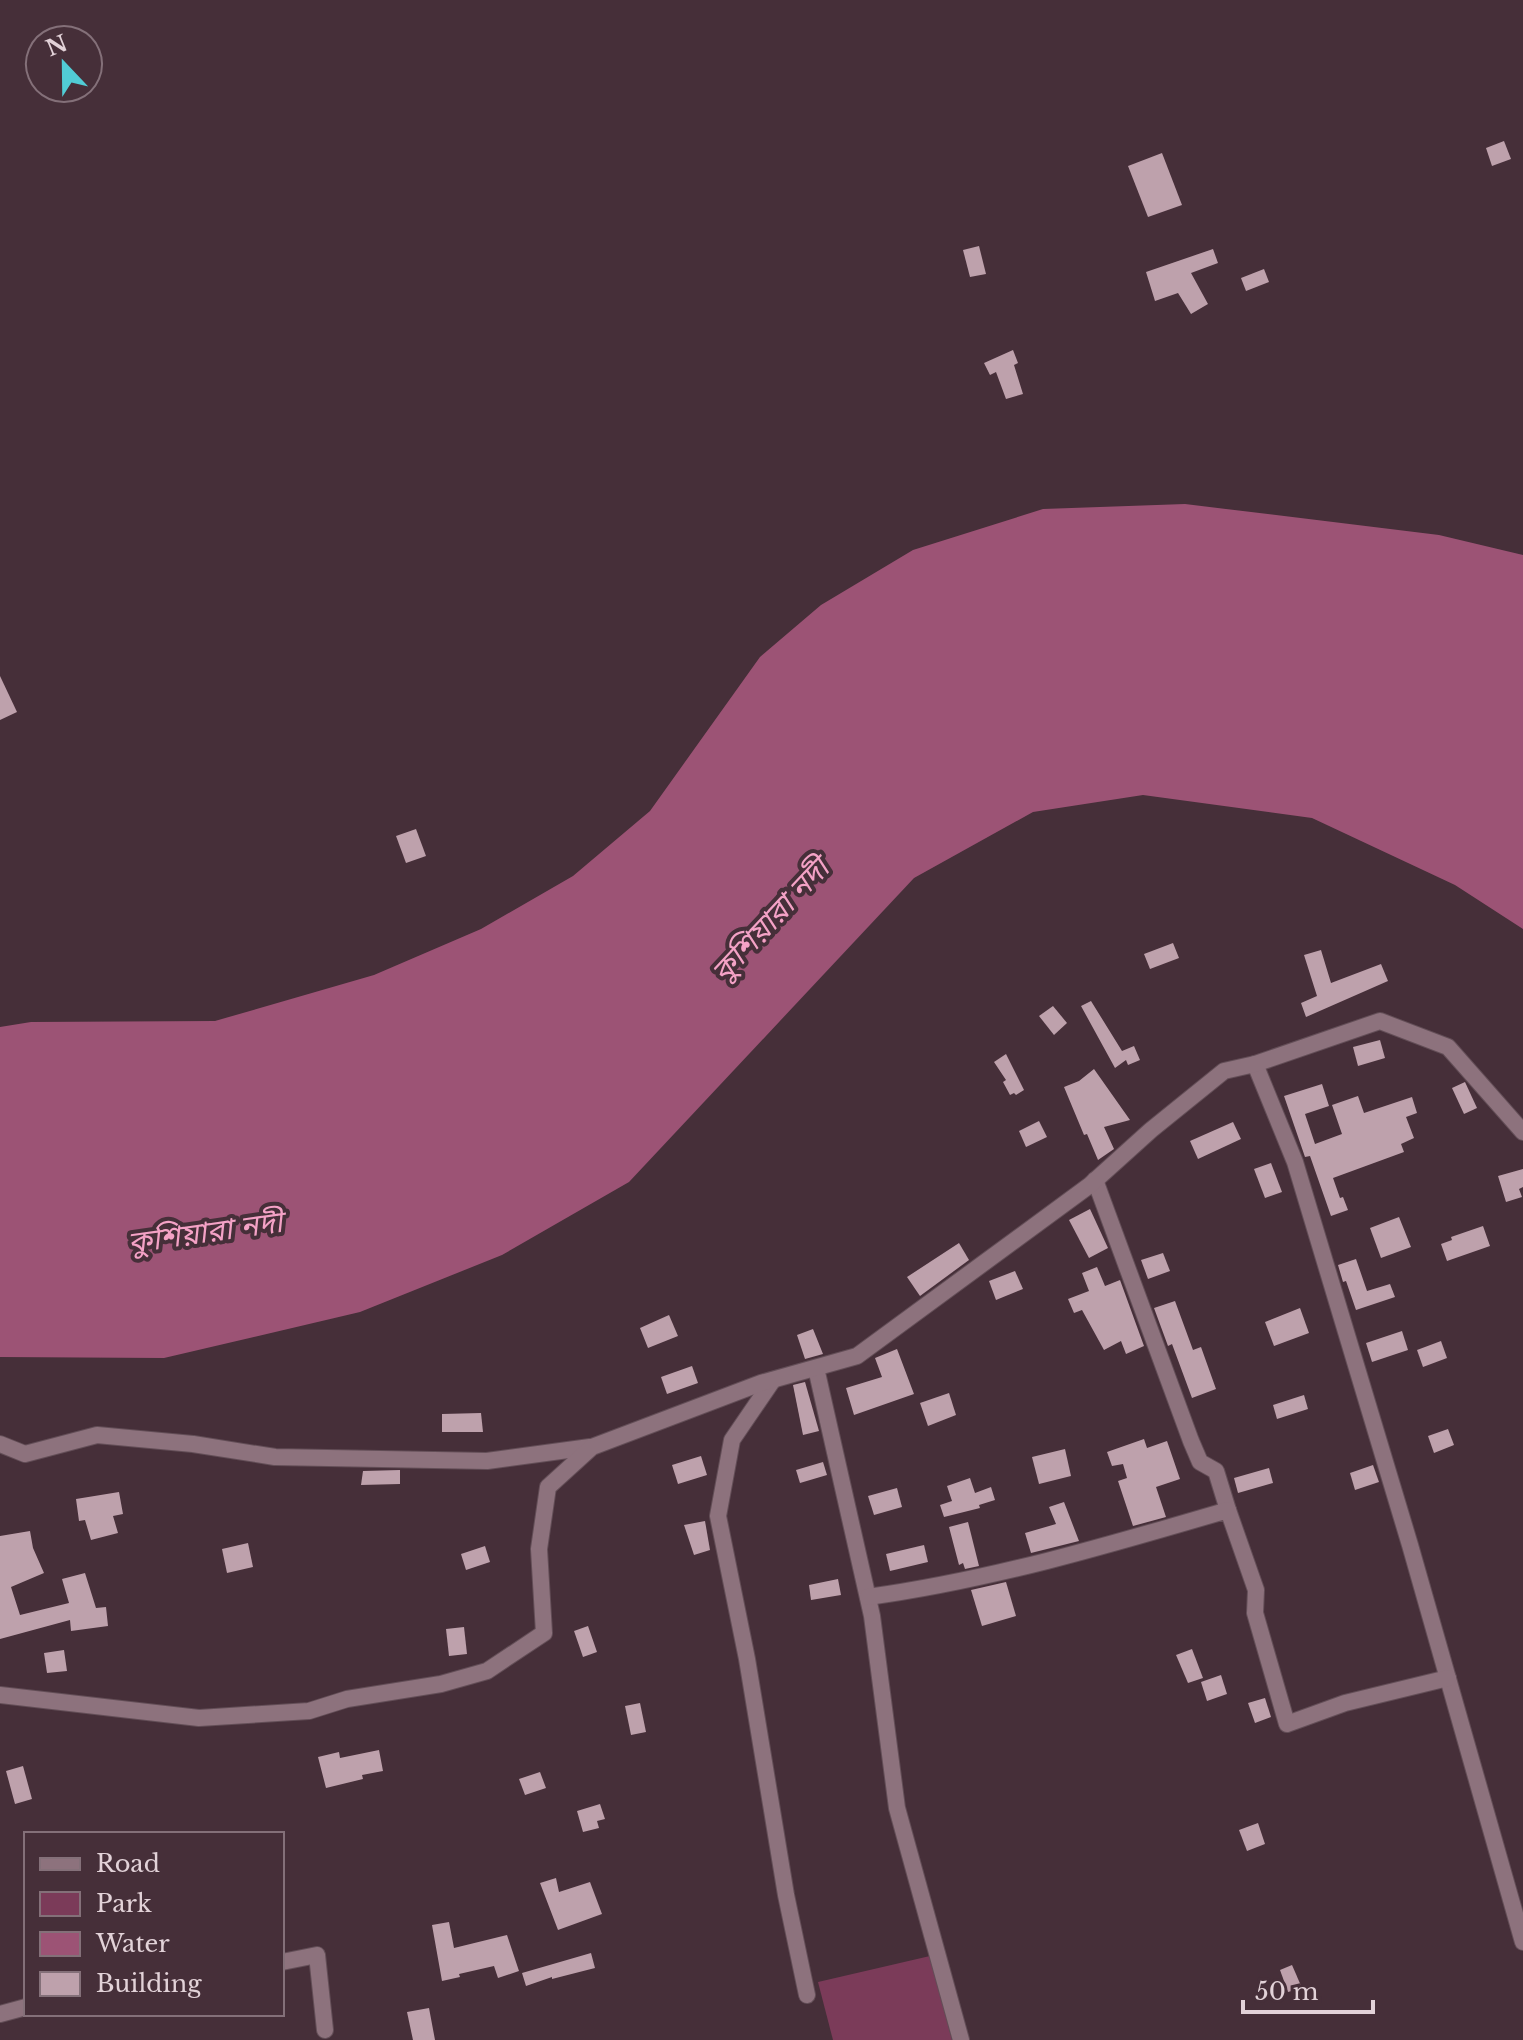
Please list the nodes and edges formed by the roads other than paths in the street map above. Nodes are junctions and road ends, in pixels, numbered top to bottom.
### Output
1 (1255, 1064) junction
2 (1523, 1132) edge
3 (1095, 1180) junction
4 (816, 1368) junction
5 (773, 1380) junction
6 (0, 1444) edge
7 (592, 1447) junction
8 (1228, 1510) junction
9 (868, 1597) junction
10 (1448, 1678) junction
11 (0, 1695) edge
12 (1523, 1942) edge
13 (284, 1962) edge
14 (807, 1995) dead end
15 (24, 2008) edge
16 (0, 2014) edge
17 (325, 2030) dead end
18 (961, 2040) edge

1 - 2 street
1 - 3 street
1 - 10 street
3 - 4 street
3 - 8 street
4 - 5 street
4 - 9 street
5 - 7 street
5 - 14 street
6 - 7 street
7 - 11 street
8 - 9 street
8 - 10 street
9 - 18 street
10 - 12 street
13 - 17 street
15 - 16 street

